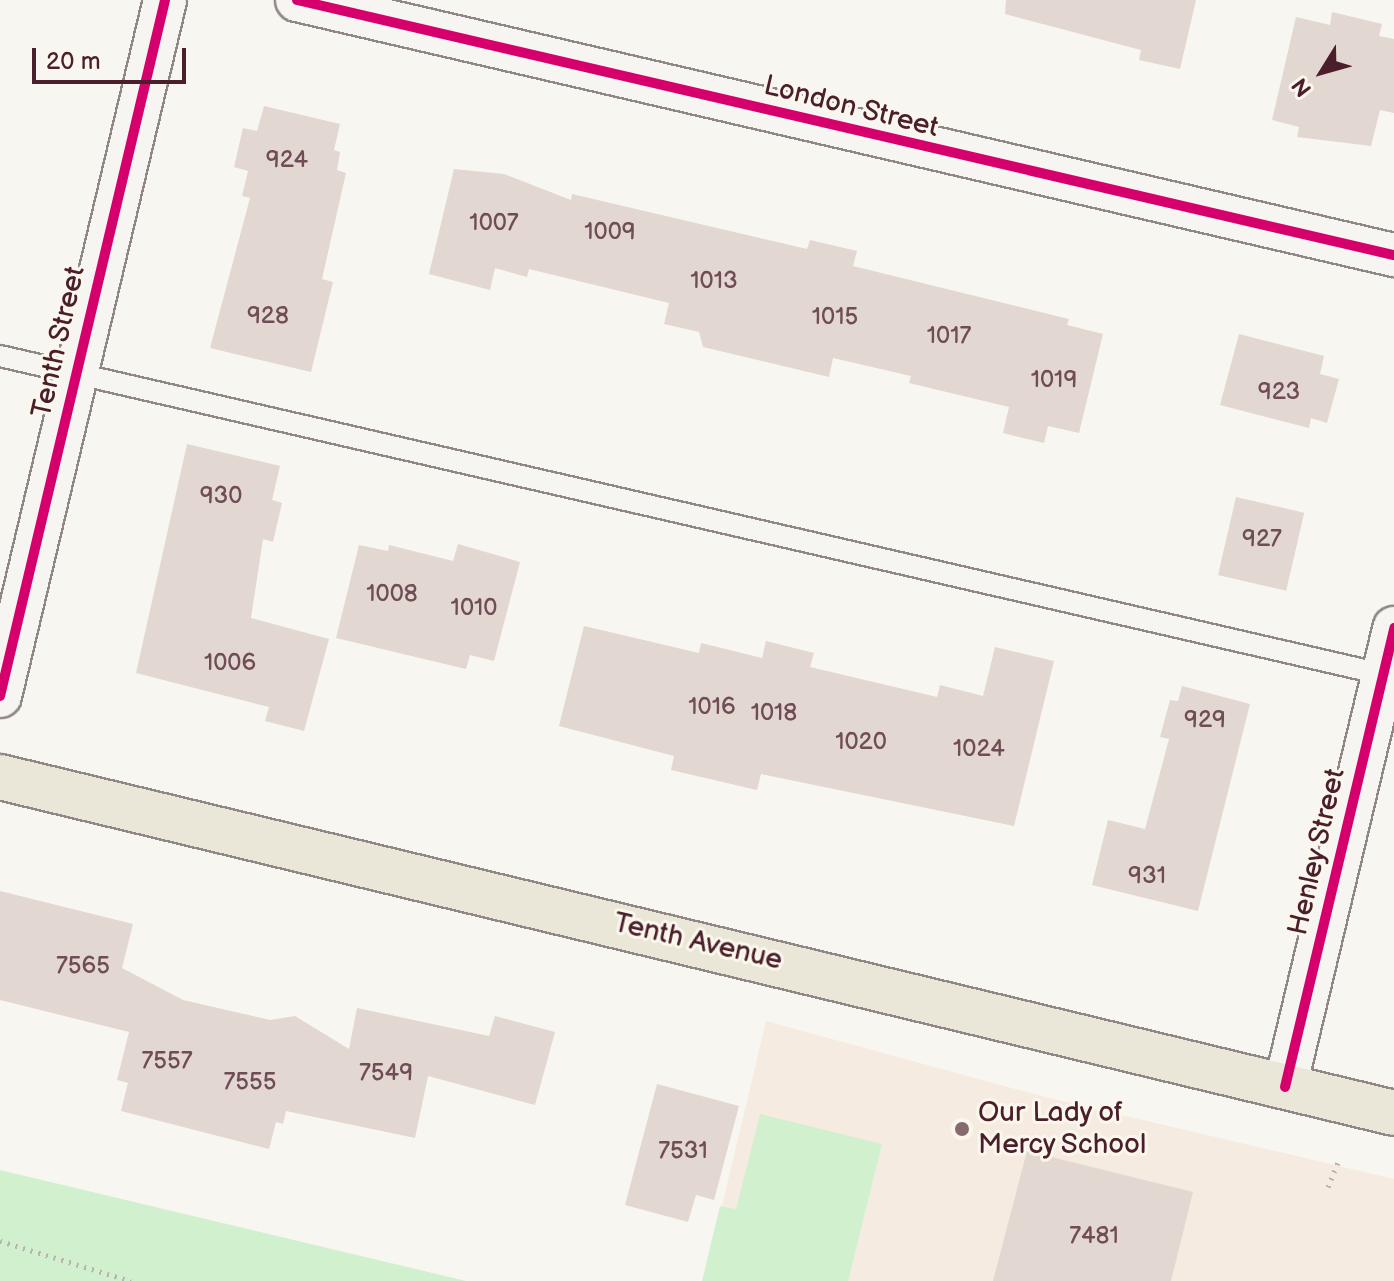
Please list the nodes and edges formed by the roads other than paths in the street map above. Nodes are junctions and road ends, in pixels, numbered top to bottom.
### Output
1 (165, 0) edge
2 (297, 0) edge
3 (1394, 255) edge
4 (0, 356) edge
5 (75, 376) junction
6 (1394, 628) edge
7 (1389, 675) edge
8 (0, 696) edge
9 (0, 777) edge
10 (1285, 1087) junction
11 (1394, 1113) edge

1 - 5 street, Tenth Street
2 - 3 street, London Street
4 - 5 lane
5 - 7 lane
5 - 8 street, Tenth Street
6 - 7 street, Henley Street
7 - 10 street, Henley Street
9 - 10 main road, Tenth Avenue
10 - 11 main road, Tenth Avenue

